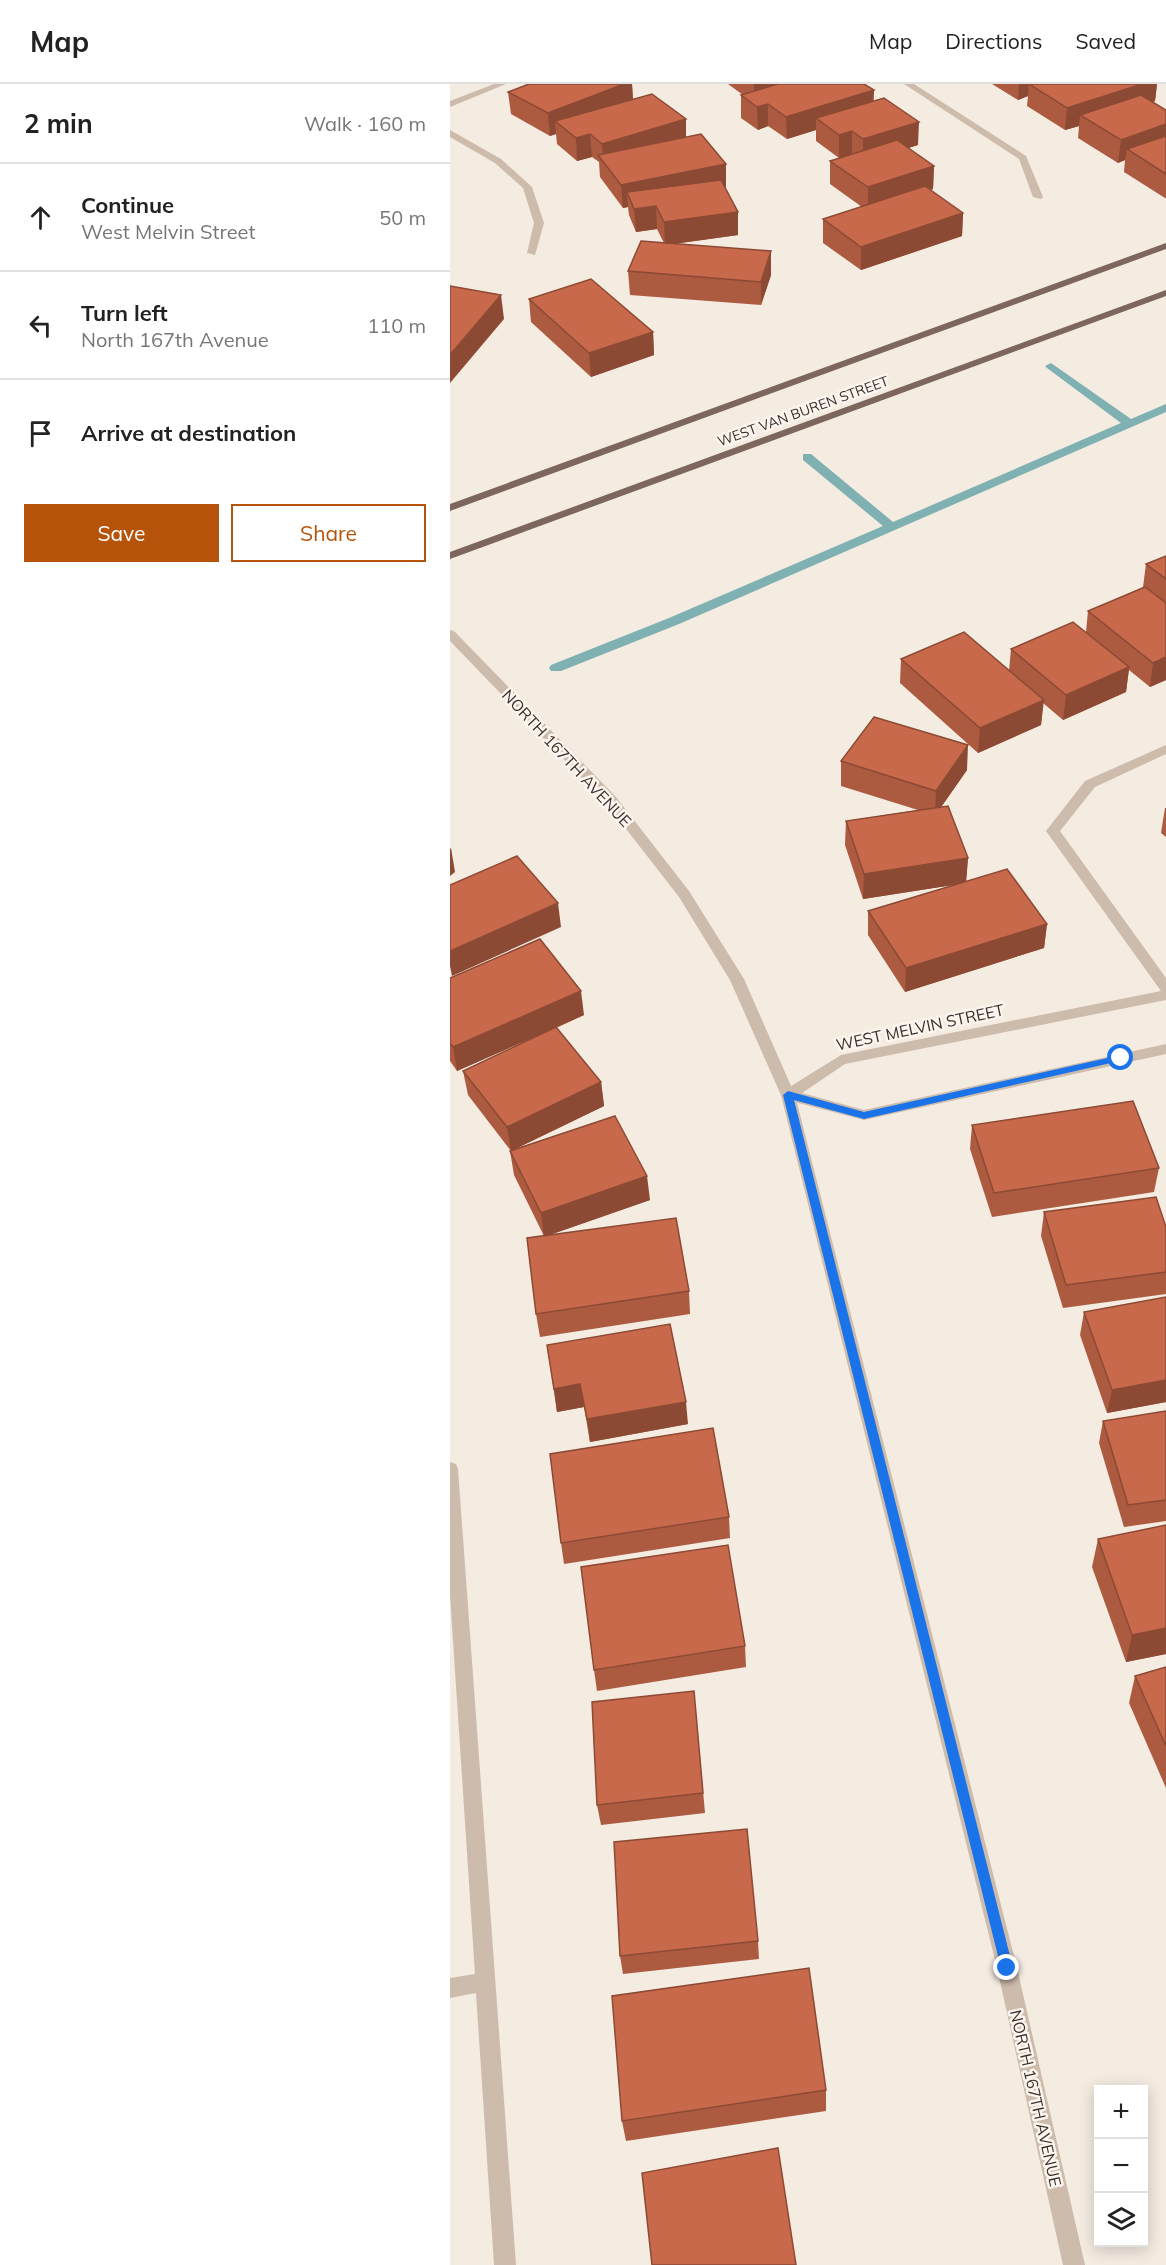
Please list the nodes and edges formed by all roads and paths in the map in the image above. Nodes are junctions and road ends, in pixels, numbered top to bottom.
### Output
1 (502, 84) edge
2 (908, 84) edge
3 (450, 105) edge
4 (450, 134) edge
5 (1038, 197) dead end
6 (1166, 246) edge
7 (532, 253) dead end
8 (1166, 292) edge
9 (450, 508) edge
10 (450, 556) edge
11 (450, 634) edge
12 (1166, 749) edge
13 (1166, 988) edge
14 (1166, 995) edge
15 (1166, 1049) edge
16 (788, 1095) junction
17 (450, 1469) edge
18 (486, 1982) junction
19 (450, 1988) edge
20 (505, 2265) edge
21 (1074, 2265) edge

1 - 3 street
2 - 5 street
4 - 7 street
6 - 9 main road, WEST VAN BUREN STREET
8 - 10 main road, WEST VAN BUREN STREET
11 - 16 street, NORTH 167TH AVENUE
12 - 13 street
14 - 16 street, WEST MELVIN STREET
15 - 16 street
16 - 21 street, NORTH 167TH AVENUE
17 - 18 street
18 - 19 street
18 - 20 street

